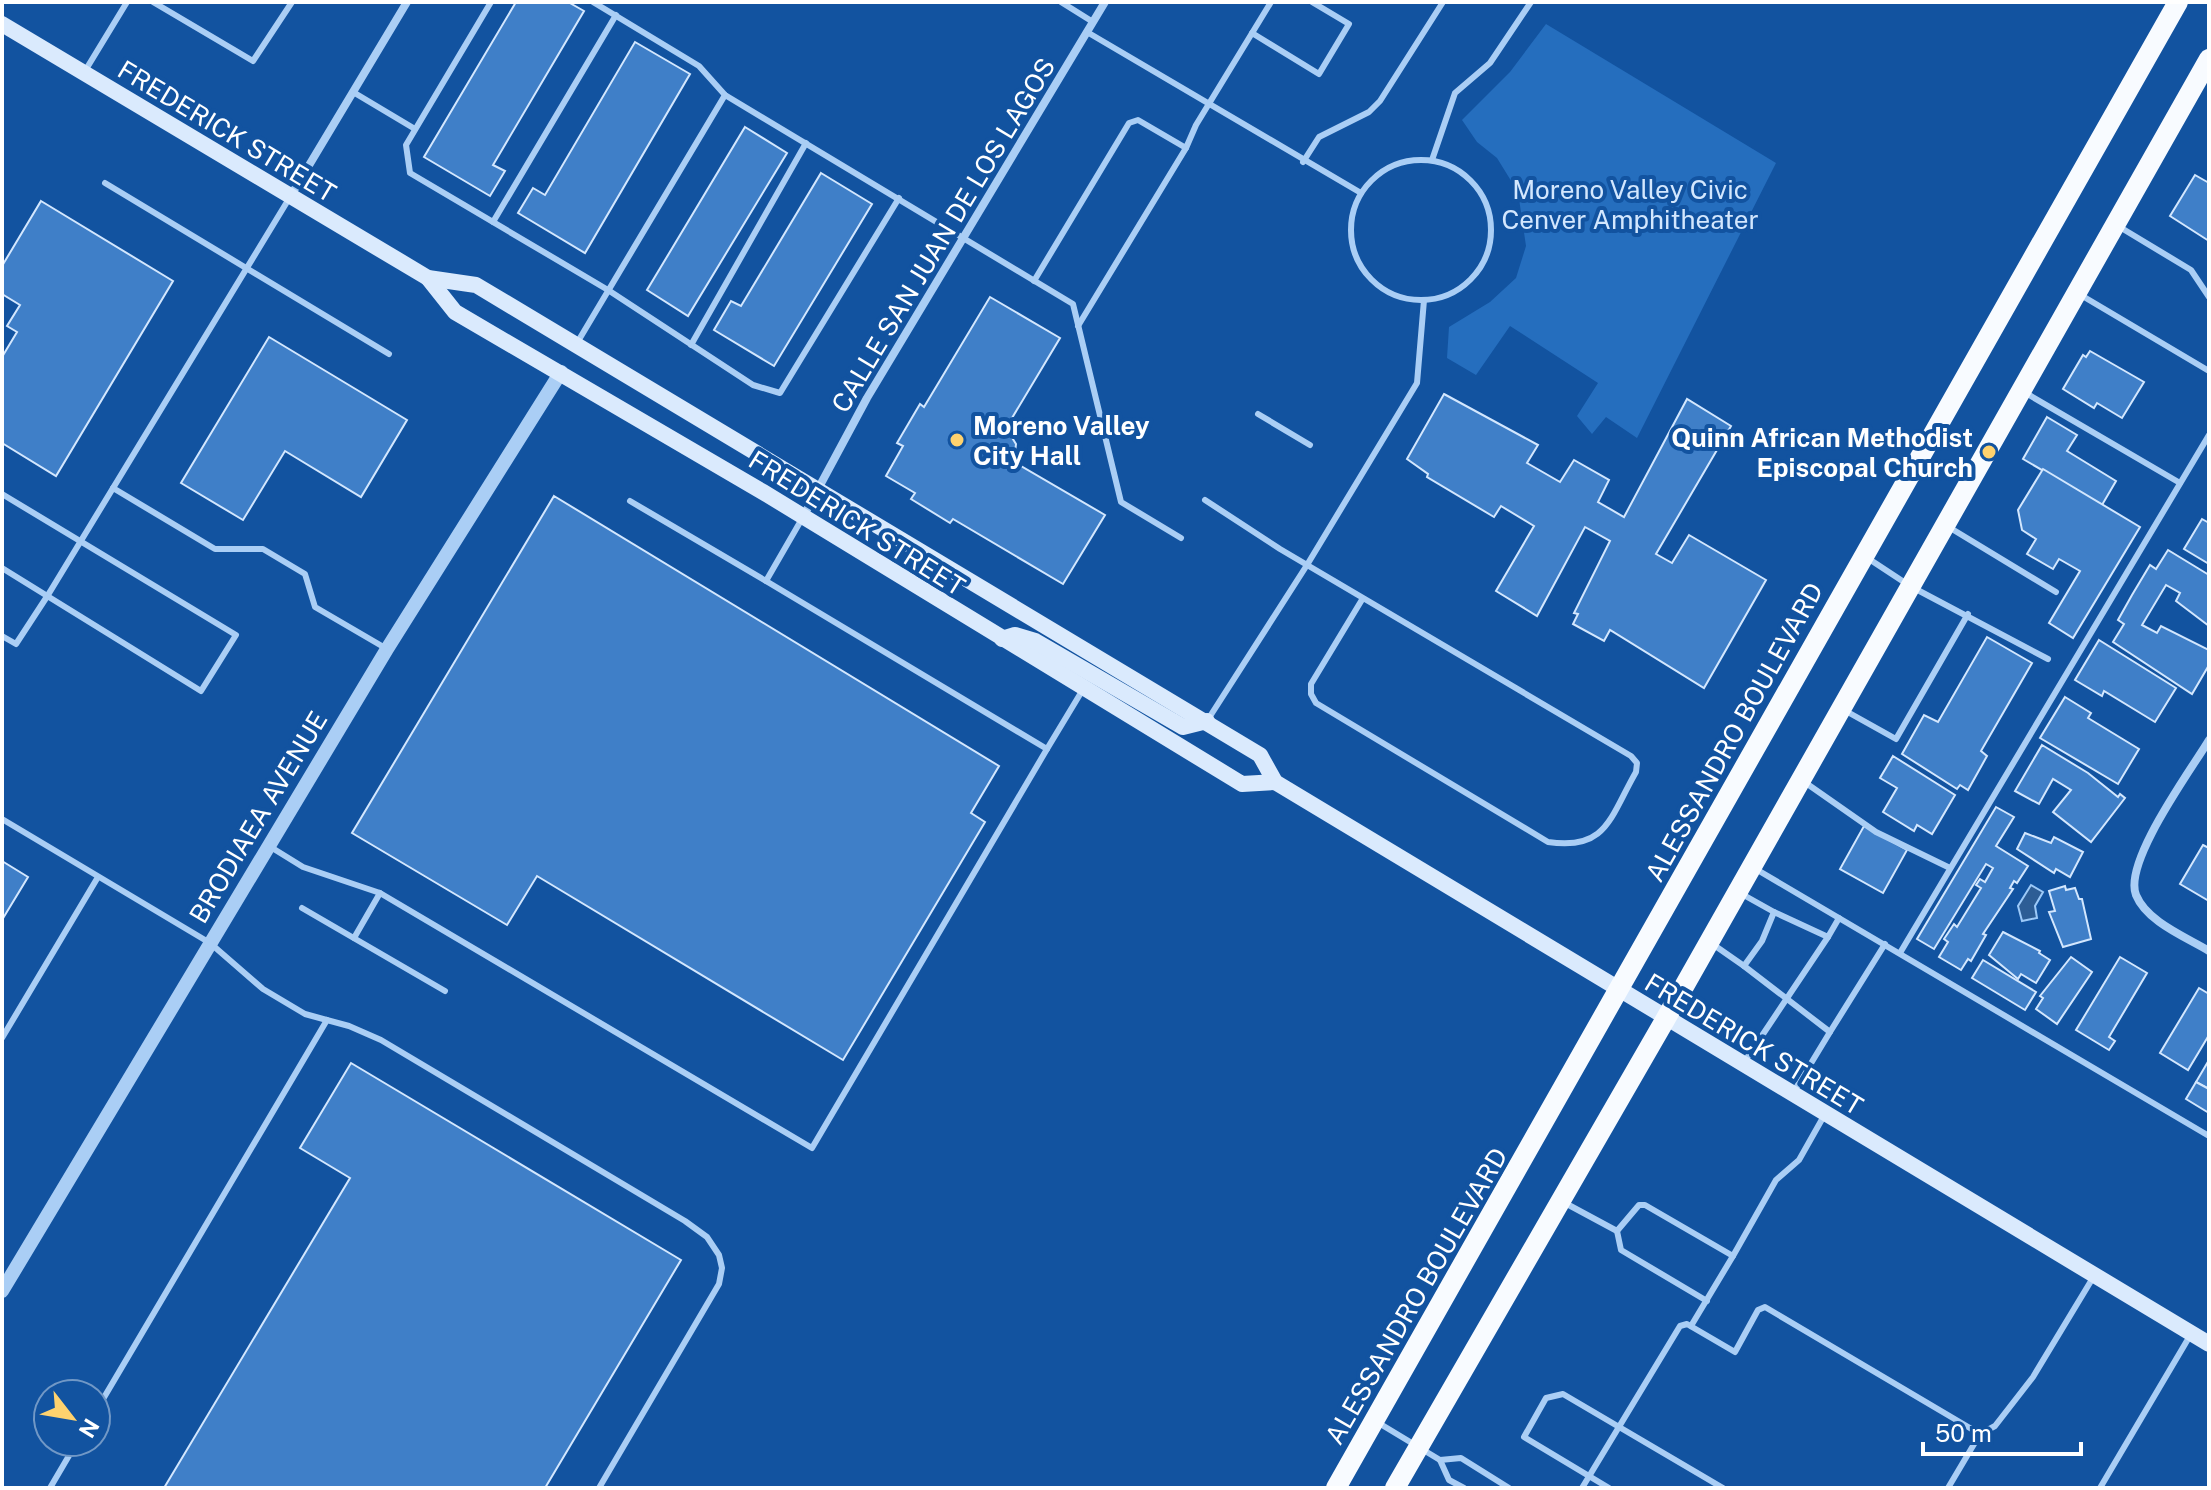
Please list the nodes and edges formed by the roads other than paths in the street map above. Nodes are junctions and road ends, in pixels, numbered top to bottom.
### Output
1 (127, 2) edge
2 (153, 2) edge
3 (292, 2) edge
4 (407, 2) edge
5 (491, 2) edge
6 (593, 2) edge
7 (1061, 2) edge
8 (1105, 2) edge
9 (1271, 2) edge
10 (1312, 2) edge
11 (1443, 2) edge
12 (1531, 2) edge
13 (2178, 2) edge
14 (616, 15) junction
15 (1093, 22) junction
16 (2, 24) edge
17 (1087, 32) junction
18 (1252, 33) junction
19 (2209, 59) edge
20 (84, 73) junction
21 (353, 92) junction
22 (725, 95) junction
23 (1209, 104) junction
24 (415, 129) junction
25 (806, 143) junction
26 (1186, 148) junction
27 (1432, 160) junction
28 (1303, 162) junction
29 (105, 183) dead end
30 (1361, 193) junction
31 (290, 197) junction
32 (899, 198) junction
33 (493, 222) junction
34 (2115, 225) junction
35 (964, 237) junction
36 (247, 269) junction
37 (428, 278) junction
38 (1034, 281) junction
39 (608, 290) junction
40 (2076, 292) junction
41 (2209, 297) edge
42 (1424, 300) junction
43 (1078, 326) junction
44 (576, 344) junction
45 (691, 345) junction
46 (389, 354) dead end
47 (2209, 371) edge
48 (561, 372) junction
49 (2021, 390) junction
50 (1258, 414) dead end
51 (2209, 435) edge
52 (1310, 445) dead end
53 (2180, 483) junction
54 (113, 488) junction
55 (818, 490) junction
56 (2, 494) edge
57 (1205, 500) dead end
58 (630, 501) dead end
59 (803, 517) junction
60 (1944, 524) junction
61 (1181, 538) dead end
62 (81, 541) junction
63 (1862, 555) junction
64 (1307, 565) junction
65 (2, 568) edge
66 (766, 581) junction
67 (1910, 586) junction
68 (2056, 592) dead end
69 (48, 595) junction
70 (1363, 598) junction
71 (1968, 614) junction
72 (2, 636) edge
73 (1002, 639) junction
74 (387, 649) junction
75 (2048, 659) dead end
76 (1084, 688) junction
77 (1841, 708) junction
78 (1207, 721) junction
79 (2209, 740) edge
80 (1047, 749) junction
81 (1800, 779) junction
82 (1275, 782) junction
83 (2, 819) edge
84 (269, 846) junction
85 (1751, 866) junction
86 (1950, 868) junction
87 (98, 877) junction
88 (1737, 892) junction
89 (380, 893) junction
90 (302, 908) dead end
91 (1774, 912) junction
92 (1839, 918) junction
93 (1828, 937) junction
94 (354, 938) junction
95 (1709, 942) junction
96 (210, 943) junction
97 (1885, 944) junction
98 (2209, 951) edge
99 (1900, 953) junction
100 (1744, 966) junction
101 (445, 991) dead end
102 (1620, 992) junction
103 (1785, 1000) junction
104 (327, 1020) junction
105 (1665, 1020) junction
106 (1830, 1032) junction
107 (2, 1038) edge
108 (1742, 1065) junction
109 (1792, 1095) junction
110 (1825, 1114) junction
111 (2209, 1136) edge
112 (1561, 1201) junction
113 (1617, 1231) junction
114 (1733, 1256) junction
115 (2095, 1276) junction
116 (2, 1291) edge
117 (1707, 1301) junction
118 (1691, 1326) junction
119 (2191, 1334) junction
120 (2209, 1344) edge
121 (112, 1384) edge
122 (1376, 1421) junction
123 (1620, 1427) junction
124 (1980, 1434) junction
125 (1419, 1447) junction
126 (68, 1458) edge
127 (1440, 1460) junction
128 (1591, 1478) junction
129 (50, 1488) edge
130 (599, 1488) edge
131 (1336, 1488) edge
132 (1395, 1488) edge
133 (1464, 1488) edge
134 (1509, 1488) edge
135 (1582, 1488) edge
136 (1609, 1488) edge
137 (1723, 1488) edge
138 (1948, 1488) edge
139 (2100, 1488) edge

1 - 20 lane
2 - 3 lane
4 - 21 street
5 - 24 lane
6 - 14 lane
7 - 15 lane
8 - 15 street, CALLE SAN JUAN DE LOS LAGOS
9 - 18 lane
10 - 18 lane
11 - 28 lane
12 - 27 lane
13 - 63 main road, ALESSANDRO BOULEVARD
14 - 22 lane
14 - 33 lane
15 - 17 street, CALLE SAN JUAN DE LOS LAGOS
16 - 20 main road, FREDERICK STREET
17 - 23 lane
17 - 35 street, CALLE SAN JUAN DE LOS LAGOS
18 - 23 lane
19 - 34 main road
20 - 31 main road, FREDERICK STREET
21 - 24 lane
21 - 31 street
22 - 25 lane
22 - 39 lane
23 - 26 lane
23 - 28 lane
24 - 33 lane
25 - 32 lane
25 - 45 lane
26 - 38 lane
26 - 43 lane
27 - 30 lane
27 - 42 lane
28 - 30 lane
29 - 36 lane
30 - 42 lane
31 - 36 lane
31 - 37 main road, FREDERICK STREET
32 - 35 lane
32 - 45 lane
33 - 39 lane
34 - 40 main road
34 - 41 lane
35 - 38 lane
35 - 55 street, CALLE SAN JUAN DE LOS LAGOS
36 - 46 lane
36 - 54 lane
37 - 44 main road, FREDERICK STREET
37 - 48 main road, FREDERICK STREET
38 - 43 lane
39 - 44 lane
39 - 45 lane
40 - 47 lane
40 - 49 main road
42 - 64 lane
43 - 61 lane
44 - 55 main road, FREDERICK STREET
48 - 59 main road, FREDERICK STREET
48 - 74 street, BRODIAEA AVENUE
49 - 53 lane
49 - 60 main road
50 - 52 lane
51 - 53 lane
53 - 86 lane
54 - 62 lane
54 - 74 lane
55 - 59 street, CALLE SAN JUAN DE LOS LAGOS
55 - 78 main road, FREDERICK STREET
56 - 62 lane
57 - 64 lane
58 - 66 lane
59 - 66 lane
59 - 73 main road, FREDERICK STREET
60 - 67 main road
60 - 68 lane
62 - 69 lane
62 - 69 lane
63 - 67 lane
63 - 102 main road, ALESSANDRO BOULEVARD
64 - 70 lane
64 - 78 lane
65 - 69 lane
66 - 80 lane
67 - 71 lane
67 - 77 main road
69 - 72 lane
70 - 70 lane
71 - 75 lane
71 - 77 lane
73 - 76 main road, FREDERICK STREET
73 - 78 main road
74 - 84 street, BRODIAEA AVENUE
76 - 80 lane
76 - 82 main road, FREDERICK STREET
77 - 81 main road
78 - 82 main road, FREDERICK STREET
79 - 98 street
80 - 89 lane
81 - 85 main road
81 - 86 lane
82 - 102 main road, FREDERICK STREET
83 - 87 lane
84 - 89 lane
84 - 96 street, BRODIAEA AVENUE
85 - 88 main road
85 - 92 lane
86 - 99 lane
87 - 96 lane
87 - 107 lane
88 - 91 lane
88 - 95 main road
89 - 94 lane
90 - 94 lane
91 - 93 lane
91 - 100 lane
92 - 93 lane
92 - 97 lane
93 - 103 lane
94 - 101 lane
95 - 100 lane
95 - 105 main road
96 - 104 lane
96 - 116 street, BRODIAEA AVENUE
97 - 99 lane
97 - 106 lane
99 - 111 lane
100 - 103 lane
102 - 105 main road, FREDERICK STREET
102 - 122 main road, ALESSANDRO BOULEVARD
103 - 106 lane
103 - 108 lane
104 - 121 lane
104 - 130 lane
105 - 108 main road, FREDERICK STREET
105 - 112 main road
106 - 109 lane
108 - 109 main road, FREDERICK STREET
109 - 110 main road, FREDERICK STREET
110 - 114 lane
110 - 115 main road, FREDERICK STREET
112 - 113 lane
112 - 125 main road
113 - 114 lane
113 - 117 lane
114 - 117 lane
115 - 119 main road, FREDERICK STREET
115 - 124 lane
117 - 118 lane
118 - 123 lane
118 - 124 lane
119 - 120 main road, FREDERICK STREET
119 - 139 lane
122 - 125 lane
122 - 131 main road, ALESSANDRO BOULEVARD
123 - 128 lane
123 - 128 lane
123 - 137 lane
124 - 138 lane
125 - 127 lane
125 - 132 main road
126 - 129 lane
127 - 133 lane
127 - 134 lane
128 - 135 lane
128 - 136 lane

